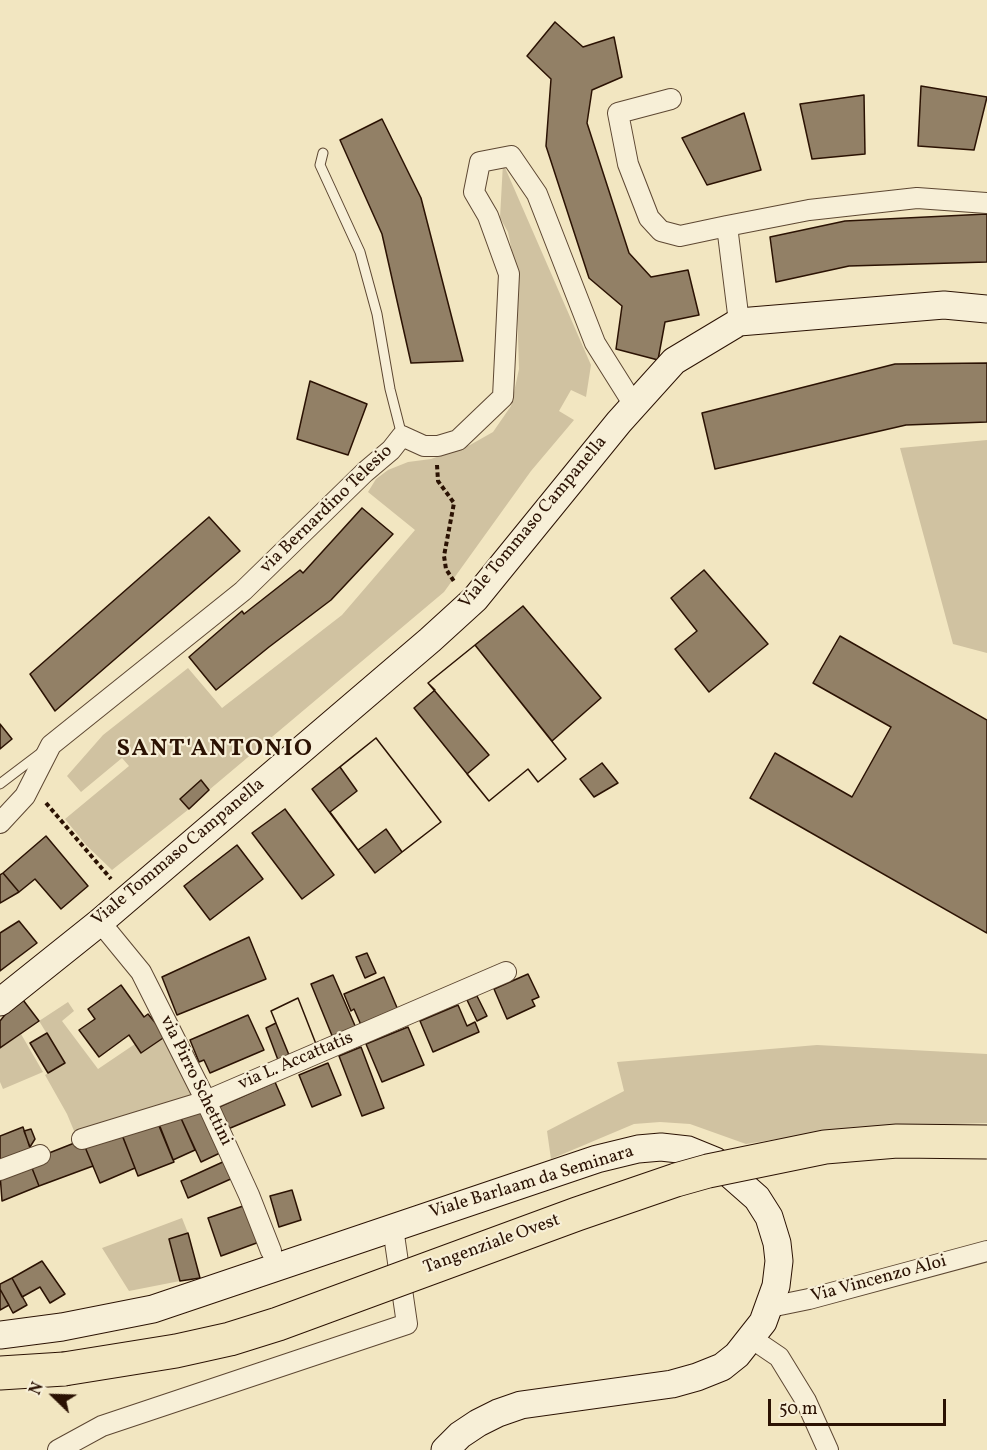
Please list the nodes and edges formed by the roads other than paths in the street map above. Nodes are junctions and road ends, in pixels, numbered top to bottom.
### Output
1 (671, 99) dead end
2 (323, 153) dead end
3 (987, 203) edge
4 (727, 225) junction
5 (987, 309) edge
6 (739, 322) junction
7 (634, 405) junction
8 (402, 436) junction
9 (51, 745) junction
10 (0, 784) edge
11 (0, 823) edge
12 (100, 922) junction
13 (506, 972) dead end
14 (0, 1002) edge
15 (206, 1101) junction
16 (82, 1139) dead end
17 (987, 1142) edge
18 (40, 1155) dead end
19 (0, 1170) edge
20 (393, 1228) junction
21 (271, 1251) dead end
22 (987, 1251) edge
23 (770, 1306) junction
24 (0, 1335) edge
25 (751, 1338) junction
26 (2, 1374) edge
27 (58, 1450) edge
28 (445, 1450) edge
29 (828, 1450) edge

1 - 4 street
2 - 8 lane
3 - 4 street
4 - 6 street
5 - 6 street, Viale Tommaso Campanella
6 - 7 street, Viale Tommaso Campanella
7 - 8 street, via Bernardino Telesio
7 - 12 street, Viale Tommaso Campanella
8 - 9 street, via Bernardino Telesio
9 - 10 lane
9 - 11 street, via Bernardino Telesio
12 - 14 street, Viale Tommaso Campanella
12 - 15 street, via Pirro Schettini
13 - 15 street, via L. Accattatis
15 - 16 street, via L. Accattatis
15 - 21 street, via Pirro Schettini
17 - 26 highway, Tangenziale Ovest, bridge
18 - 19 street
20 - 23 street, Viale Barlaam da Seminara
20 - 24 street, Viale Barlaam da Seminara
20 - 27 street
22 - 23 street, Via Vincenzo Aloi
23 - 25 street, Viale Barlaam da Seminara
25 - 28 street, Viale Barlaam da Seminara
25 - 29 street

